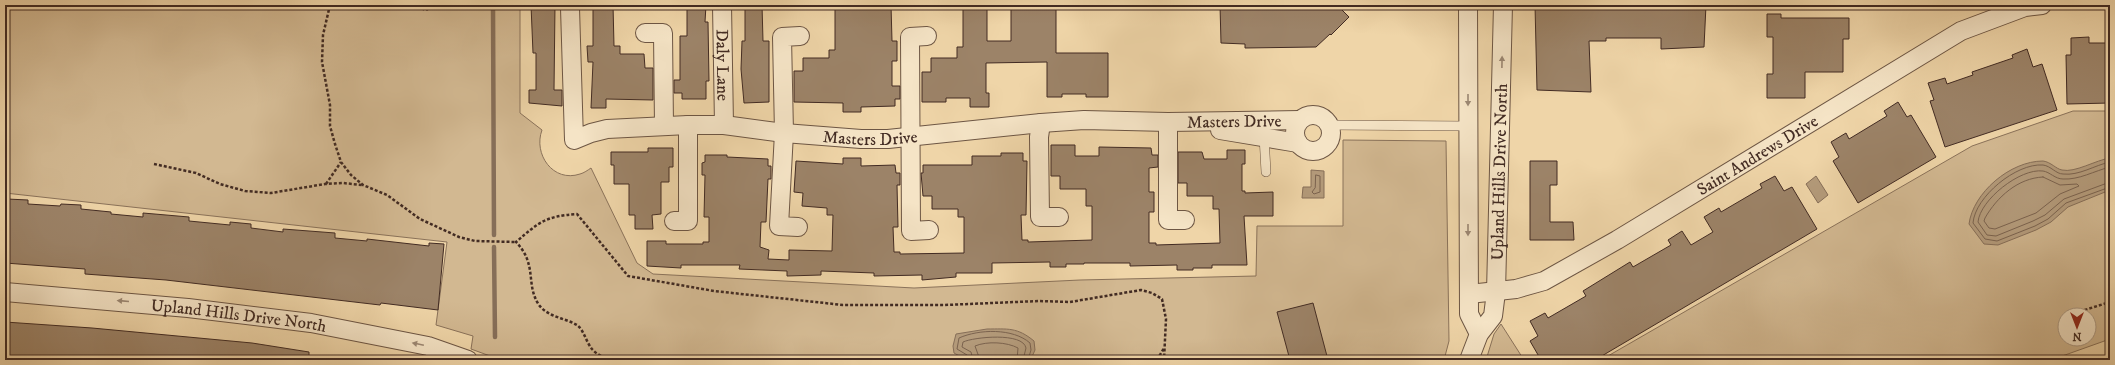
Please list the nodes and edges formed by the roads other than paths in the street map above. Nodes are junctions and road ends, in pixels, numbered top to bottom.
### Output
1 (722, 5) edge
2 (1468, 5) edge
3 (1503, 5) edge
4 (2042, 5) edge
5 (570, 8) dead end
6 (645, 33) dead end
7 (800, 36) dead end
8 (927, 36) dead end
9 (1300, 120) junction
10 (1041, 122) junction
11 (1168, 122) junction
12 (688, 125) junction
13 (724, 125) junction
14 (1329, 125) junction
15 (664, 126) junction
16 (1468, 126) junction
17 (1264, 129) junction
18 (784, 133) junction
19 (911, 138) junction
20 (1298, 143) junction
21 (1266, 172) dead end
22 (1059, 217) dead end
23 (1185, 220) dead end
24 (674, 221) dead end
25 (798, 227) dead end
26 (929, 230) dead end
27 (5, 292) edge
28 (1496, 292) junction
29 (1469, 294) junction
30 (1479, 334) junction
31 (468, 360) edge
32 (1469, 360) edge

1 - 13 street, Daly Lane
2 -> 16 street, Upland Hills Drive North
28 -> 3 street, Upland Hills Drive North
4 - 28 street, Saint Andrews Drive
5 - 15 street, Masters Drive
6 - 15 street
7 - 18 street
8 - 19 street
9 - 14 street, Masters Drive
9 - 17 street, Masters Drive
9 - 20 street, Masters Drive
10 - 11 street, Masters Drive
10 - 19 street, Masters Drive
10 - 22 street
11 - 17 street, Masters Drive
11 - 23 street
12 - 13 street, Masters Drive
12 - 15 street, Masters Drive
12 - 24 street
13 - 18 street, Masters Drive
14 - 16 lane
14 - 20 street, Masters Drive
16 -> 29 street, Upland Hills Drive North
17 - 20 street, Masters Drive
17 - 21 lane
18 - 19 street, Masters Drive
18 - 25 street
19 - 26 street
31 -> 27 street, Upland Hills Drive North
28 - 29 street, Saint Andrews Drive
28 - 30 street, Upland Hills Drive North
29 - 30 street, Upland Hills Drive North
30 - 32 street, Upland Hills Drive North

